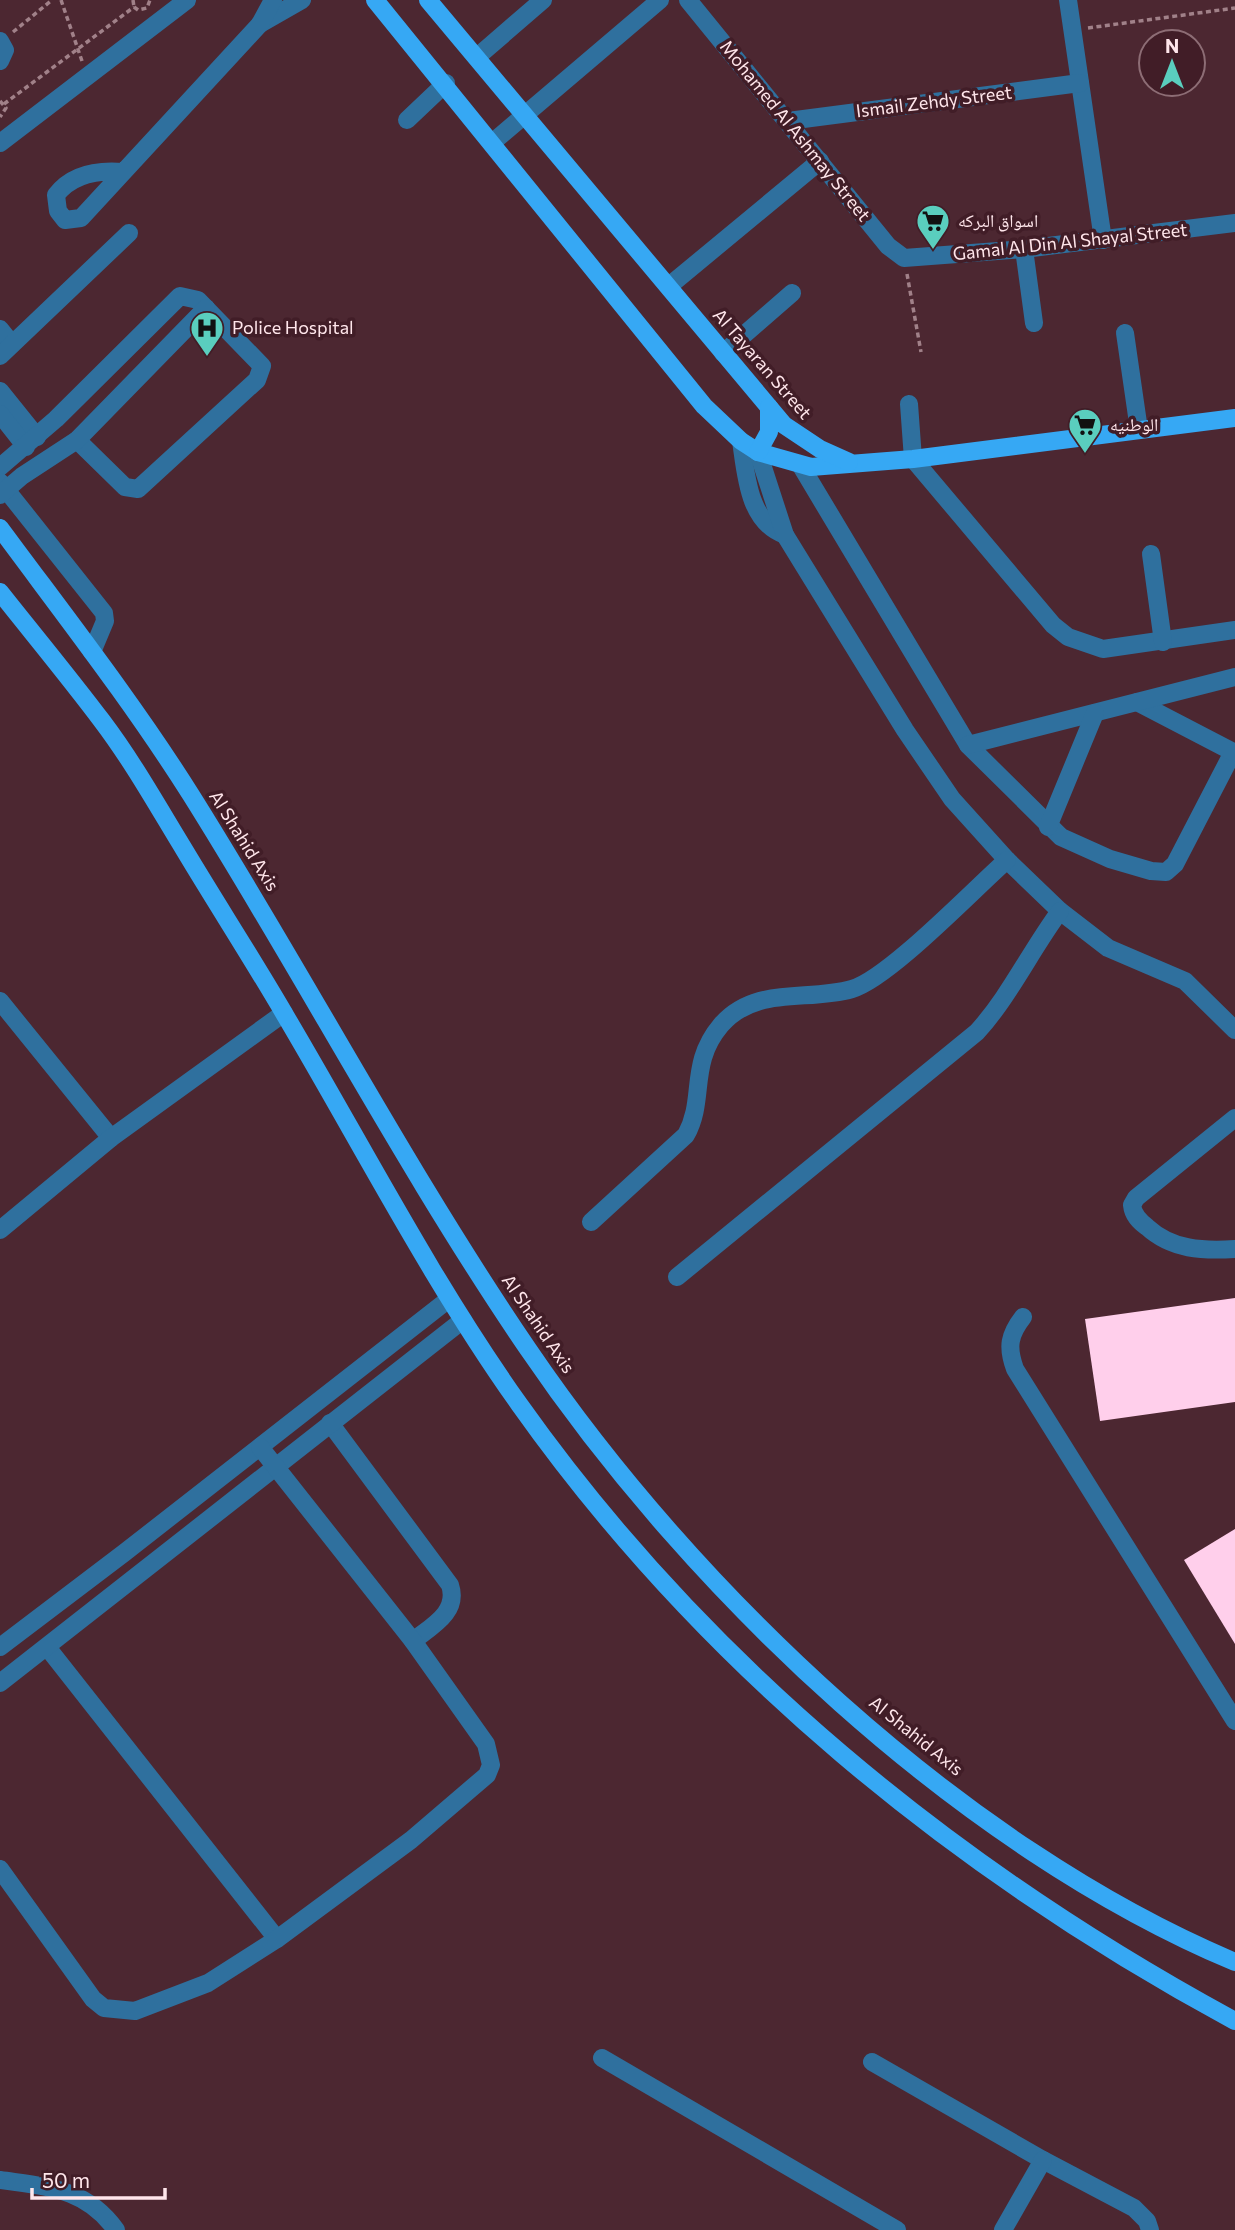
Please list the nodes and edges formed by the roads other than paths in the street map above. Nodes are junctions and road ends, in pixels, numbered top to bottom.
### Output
1 (187, 0) edge
2 (273, 0) edge
3 (302, 0) edge
4 (375, 0) edge
5 (428, 0) edge
6 (543, 0) edge
7 (660, 0) edge
8 (688, 0) edge
9 (1068, 0) edge
10 (260, 24) junction
11 (1, 42) edge
12 (477, 57) junction
13 (0, 61) edge
14 (446, 83) junction
15 (1080, 83) junction
16 (524, 114) junction
17 (407, 120) dead end
18 (788, 121) junction
19 (493, 142) junction
20 (0, 143) edge
21 (820, 161) junction
22 (124, 172) dead end
23 (1235, 223) edge
24 (129, 233) dead end
25 (1103, 240) junction
26 (1024, 249) junction
27 (904, 258) joint
28 (668, 286) junction
29 (792, 293) dead end
30 (206, 308) junction
31 (1034, 323) dead end
32 (0, 329) edge
33 (1125, 333) dead end
34 (6, 350) edge
35 (723, 353) junction
36 (0, 391) edge
37 (909, 404) dead end
38 (769, 407) junction
39 (0, 414) edge
40 (1235, 418) edge
41 (1139, 430) junction
42 (77, 440) junction
43 (741, 441) junction
44 (31, 442) junction
45 (758, 452) junction
46 (913, 459) junction
47 (853, 463) junction
48 (801, 466) junction
49 (0, 467) edge
50 (2, 489) edge
51 (0, 528) edge
52 (786, 535) junction
53 (1151, 554) dead end
54 (0, 592) edge
55 (1235, 630) edge
56 (1163, 642) junction
57 (92, 652) junction
58 (1235, 677) edge
59 (1137, 702) junction
60 (1095, 713) junction
61 (968, 745) junction
62 (1234, 753) edge
63 (1048, 827) junction
64 (1007, 860) junction
65 (1060, 911) junction
66 (0, 1001) edge
67 (284, 1013) junction
68 (1235, 1030) edge
69 (1235, 1118) edge
70 (111, 1138) junction
71 (591, 1222) dead end
72 (0, 1230) edge
73 (1235, 1249) edge
74 (677, 1277) dead end
75 (449, 1299) junction
76 (1023, 1317) dead end
77 (463, 1320) junction
78 (330, 1423) junction
79 (260, 1447) junction
80 (276, 1465) junction
81 (124, 1553) junction
82 (139, 1576) junction
83 (414, 1641) junction
84 (0, 1647) edge
85 (47, 1647) junction
86 (0, 1683) edge
87 (1235, 1721) edge
88 (0, 1869) edge
89 (277, 1940) junction
90 (1235, 1962) edge
91 (1235, 2021) edge
92 (602, 2058) dead end
93 (872, 2062) dead end
94 (1043, 2160) junction
95 (0, 2180) edge
96 (116, 2230) edge
97 (897, 2230) edge
98 (1003, 2230) edge
99 (1150, 2230) edge

1 - 20 street
2 - 10 street
3 - 10 street
4 - 14 main road
5 - 12 main road, Al Tayaran Street
6 - 12 street
7 - 16 street
8 - 18 street, Mohamed Al Ashmay Street
9 - 15 street
10 - 22 street
11 - 13 street
12 - 16 main road, Al Tayaran Street
14 - 17 street
14 - 19 main road
15 - 18 street, Ismail Zehdy Street
15 - 25 street
16 - 19 street
16 - 28 main road, Al Tayaran Street
18 - 21 street, Mohamed Al Ashmay Street
19 - 43 main road
21 - 27 street, Mohamed Al Ashmay Street
21 - 28 street
23 - 25 street, Gamal Al Din Al Shayal Street
24 - 34 street
25 - 26 street, Gamal Al Din Al Shayal Street
26 - 27 street, Gamal Al Din Al Shayal Street
26 - 31 street
28 - 35 main road, Al Tayaran Street
29 - 35 street
30 - 42 street
30 - 42 street
30 - 44 street
32 - 34 street
33 - 41 street
35 - 38 main road, Al Tayaran Street
36 - 44 street
37 - 46 street
38 - 45 main road
38 - 47 main road, Al Tayaran Street
39 - 44 street
40 - 41 main road
41 - 46 main road
42 - 50 street
43 - 45 main road
43 - 52 street
44 - 49 street
45 - 48 main road
45 - 52 street
46 - 47 main road
46 - 56 street
47 - 48 main road
48 - 61 street
50 - 57 street
51 - 57 main road, Al Shahid Axis
52 - 64 street
53 - 56 street
54 - 67 main road
55 - 56 street
57 - 90 main road, Al Shahid Axis
58 - 59 street
59 - 60 street
59 - 62 street
60 - 61 street
60 - 63 street
61 - 63 street
62 - 63 street
64 - 65 street
64 - 71 street
65 - 68 street
65 - 74 street
66 - 70 street
67 - 70 street
67 - 75 main road
69 - 73 street
70 - 72 street
75 - 77 main road
75 - 79 street
76 - 87 street
77 - 78 street
77 - 91 main road
78 - 80 street
78 - 83 street
79 - 80 street
79 - 81 street
80 - 82 street
80 - 83 street
81 - 82 street
81 - 84 street
82 - 85 street
83 - 89 street
85 - 86 street
85 - 89 street
88 - 89 street
92 - 97 street
93 - 94 street
94 - 98 street
94 - 99 street
95 - 96 street

